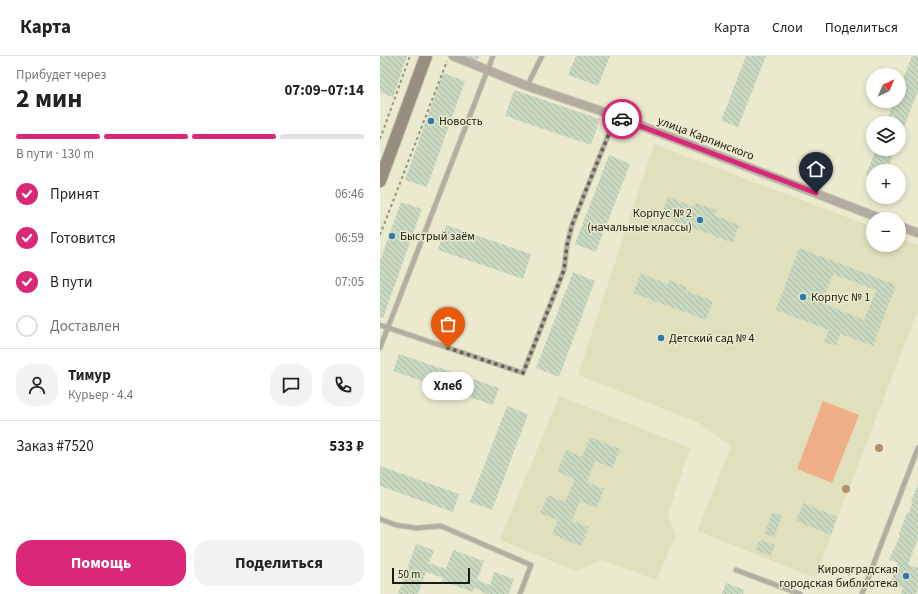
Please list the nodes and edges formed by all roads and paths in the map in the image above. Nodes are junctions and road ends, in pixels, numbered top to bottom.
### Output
1 (410, 56) edge
2 (426, 56) edge
3 (448, 56) edge
4 (453, 56) edge
5 (493, 56) edge
6 (542, 56) edge
7 (488, 70) junction
8 (527, 86) junction
9 (616, 116) junction
10 (380, 139) edge
11 (380, 181) edge
12 (866, 213) edge
13 (906, 229) edge
14 (918, 233) edge
15 (380, 235) edge
16 (380, 325) edge
17 (388, 328) junction
18 (380, 348) edge
19 (918, 448) edge
20 (380, 519) edge
21 (736, 570) dead end
22 (520, 594) edge
23 (800, 594) edge
24 (862, 594) edge

1 - 10 path
2 - 11 street
3 - 15 path
4 - 7 street, улица Карпинского
5 - 7 lane
6 - 8 lane
7 - 8 street, улица Карпинского
7 - 17 lane
8 - 9 street, улица Карпинского
9 - 12 street, улица Карпинского
9 - 17 lane
13 - 14 street
16 - 17 lane
17 - 18 lane
19 - 24 lane
20 - 22 lane
21 - 23 lane

